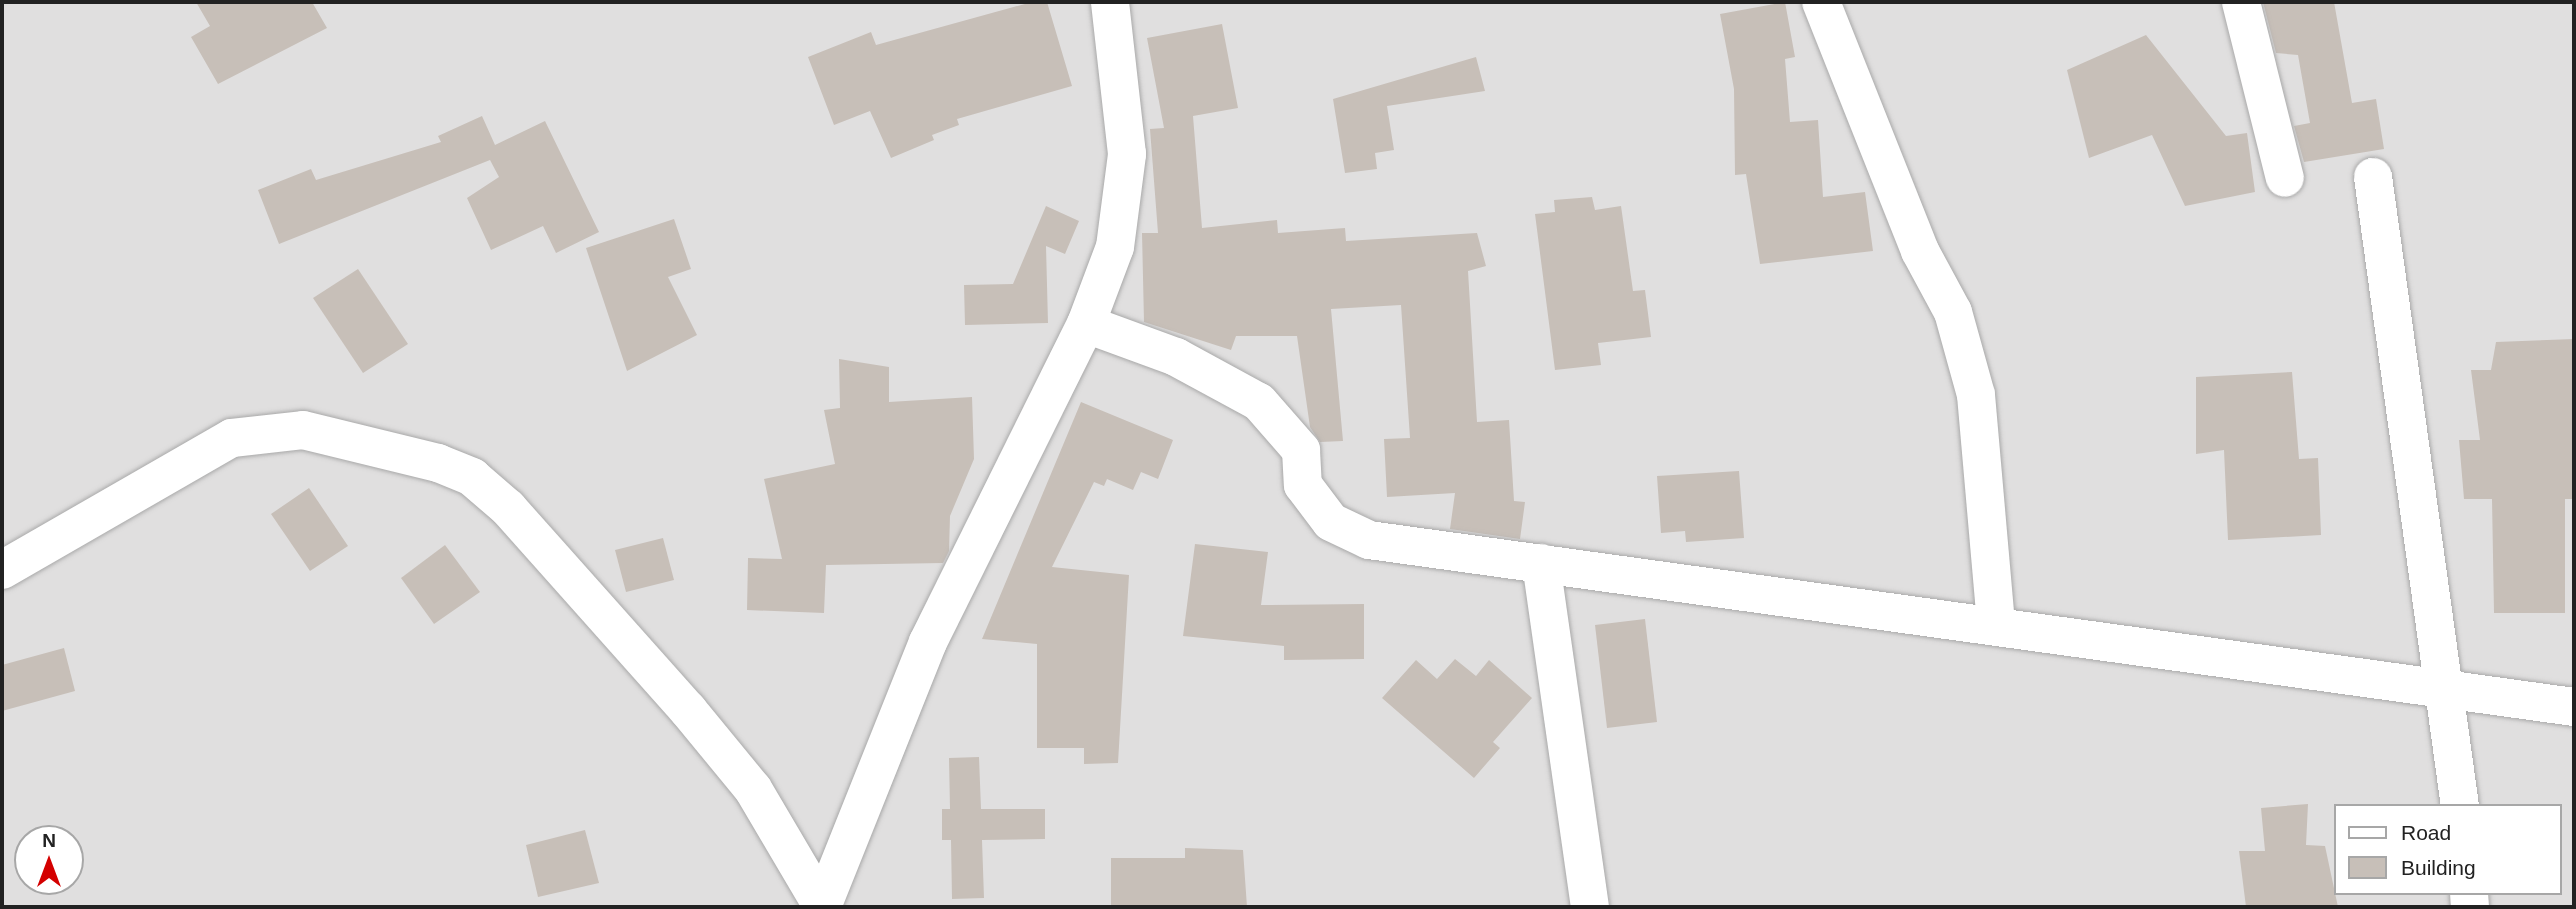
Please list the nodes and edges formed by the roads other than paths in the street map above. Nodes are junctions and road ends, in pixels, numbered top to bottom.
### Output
1 (1110, 2) edge
2 (1821, 2) edge
3 (2241, 2) edge
4 (2374, 177) dead end
5 (2285, 178) dead end
6 (1086, 324) junction
7 (1541, 563) junction
8 (2, 570) edge
9 (1996, 625) junction
10 (2448, 687) junction
11 (2574, 707) edge
12 (2460, 804) edge
13 (822, 906) edge
14 (1590, 907) edge

1 - 6 street
2 - 9 street
3 - 5 street
4 - 10 street
6 - 7 street
6 - 13 street
7 - 9 street
7 - 14 street
8 - 13 street
9 - 10 street
10 - 11 street
10 - 12 street

